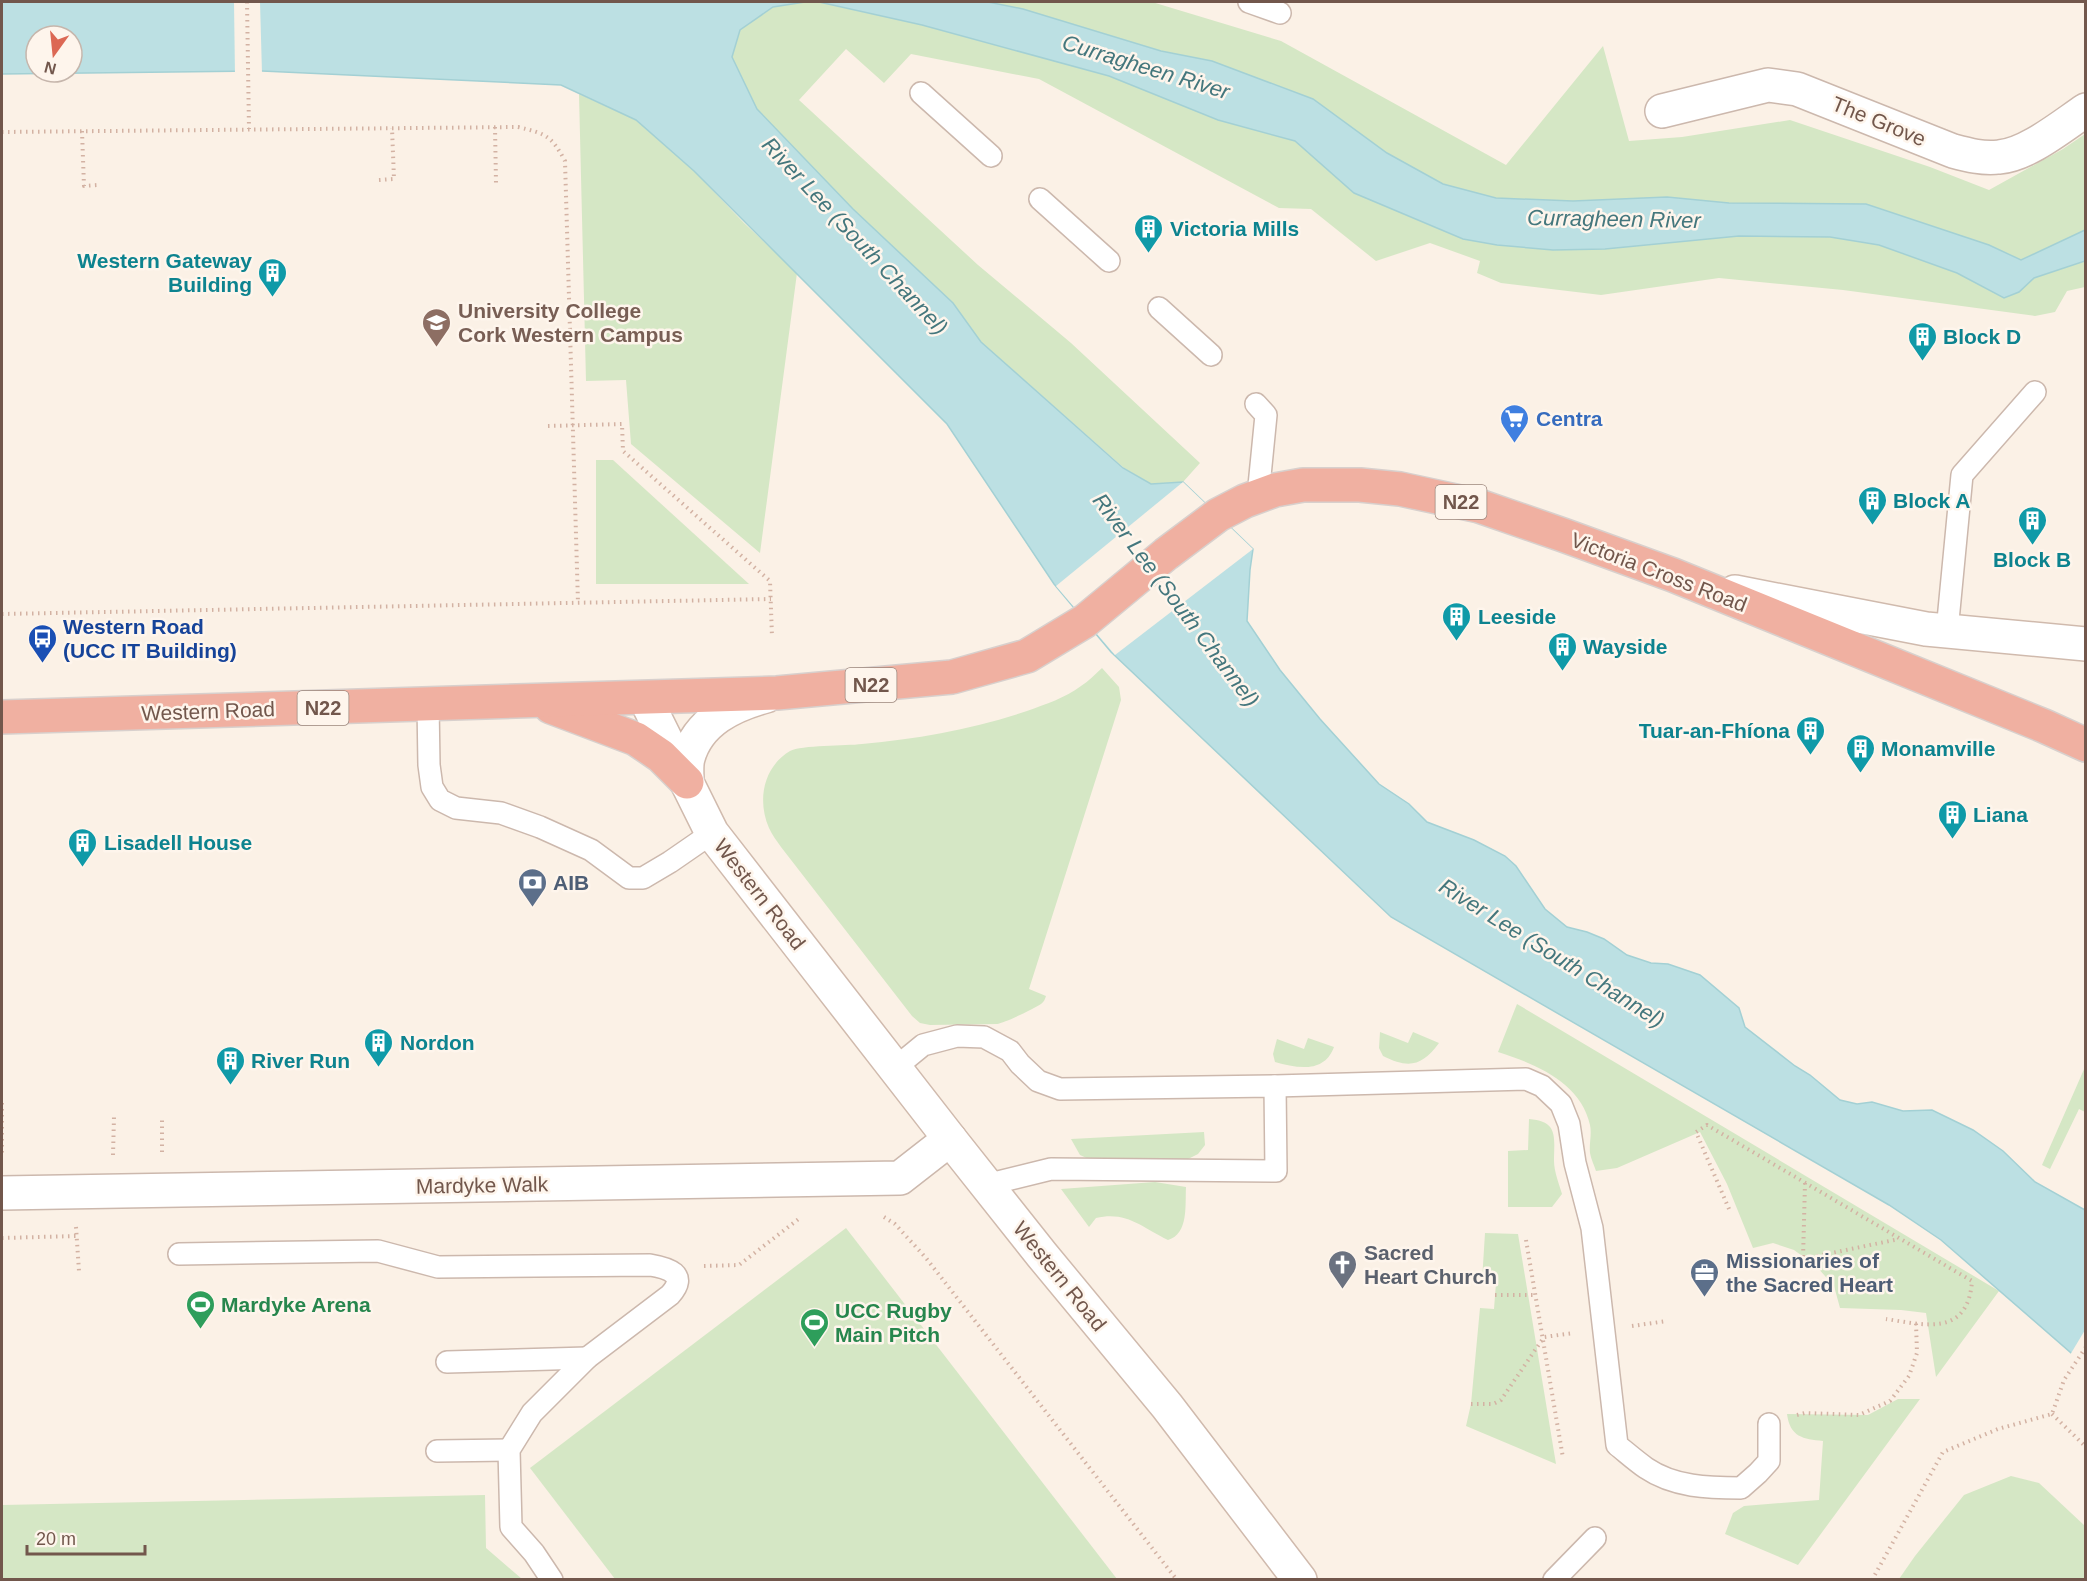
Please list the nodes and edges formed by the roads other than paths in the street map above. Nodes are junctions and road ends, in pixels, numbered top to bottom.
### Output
1 (1249, 2) edge
2 (1280, 13) dead end
3 (921, 93) dead end
4 (2085, 110) edge
5 (1662, 111) dead end
6 (991, 156) dead end
7 (1040, 199) dead end
8 (1109, 261) dead end
9 (1159, 308) dead end
10 (1211, 355) dead end
11 (2035, 392) dead end
12 (1256, 404) dead end
13 (1258, 496) junction
14 (1698, 585) junction
15 (1947, 631) junction
16 (2085, 644) edge
17 (777, 693) junction
18 (645, 698) junction
19 (536, 701) junction
20 (428, 704) junction
21 (2, 717) edge
22 (2085, 745) edge
23 (687, 782) junction
24 (712, 833) junction
25 (895, 1068) junction
26 (1275, 1086) junction
27 (950, 1140) junction
28 (986, 1185) junction
29 (2, 1193) edge
30 (179, 1254) dead end
31 (587, 1358) junction
32 (447, 1362) dead end
33 (1769, 1424) road end
34 (509, 1450) junction
35 (437, 1451) dead end
36 (1595, 1538) dead end
37 (552, 1580) edge
38 (1300, 1580) edge
39 (1554, 1580) edge

1 - 2 lane
3 - 6 lane
4 - 5 main road, The Grove
7 - 8 lane
9 - 10 lane
11 - 15 lane
12 - 13 lane
13 - 14 highway, Victoria Cross Road / N22
13 - 17 highway, Victoria Cross Road / N22
14 - 15 main road
14 - 22 highway, Victoria Cross Road / N22
15 - 16 main road
17 - 18 highway, N22
17 - 23 main road
18 - 19 highway, Western Road / N22
18 - 23 main road, Western Road
19 - 20 highway, Western Road / N22
19 - 23 highway
20 - 21 highway, Western Road / N22
20 - 24 lane
23 - 24 main road, Western Road
24 - 25 main road, Western Road
25 - 26 lane
25 - 27 main road, Western Road
26 - 28 lane
26 - 33 lane
27 - 28 main road, Western Road
27 - 29 main road, Mardyke Walk
28 - 38 main road, Western Road
30 - 31 lane
31 - 32 lane
31 - 34 lane
34 - 35 lane
34 - 37 lane
36 - 39 lane

